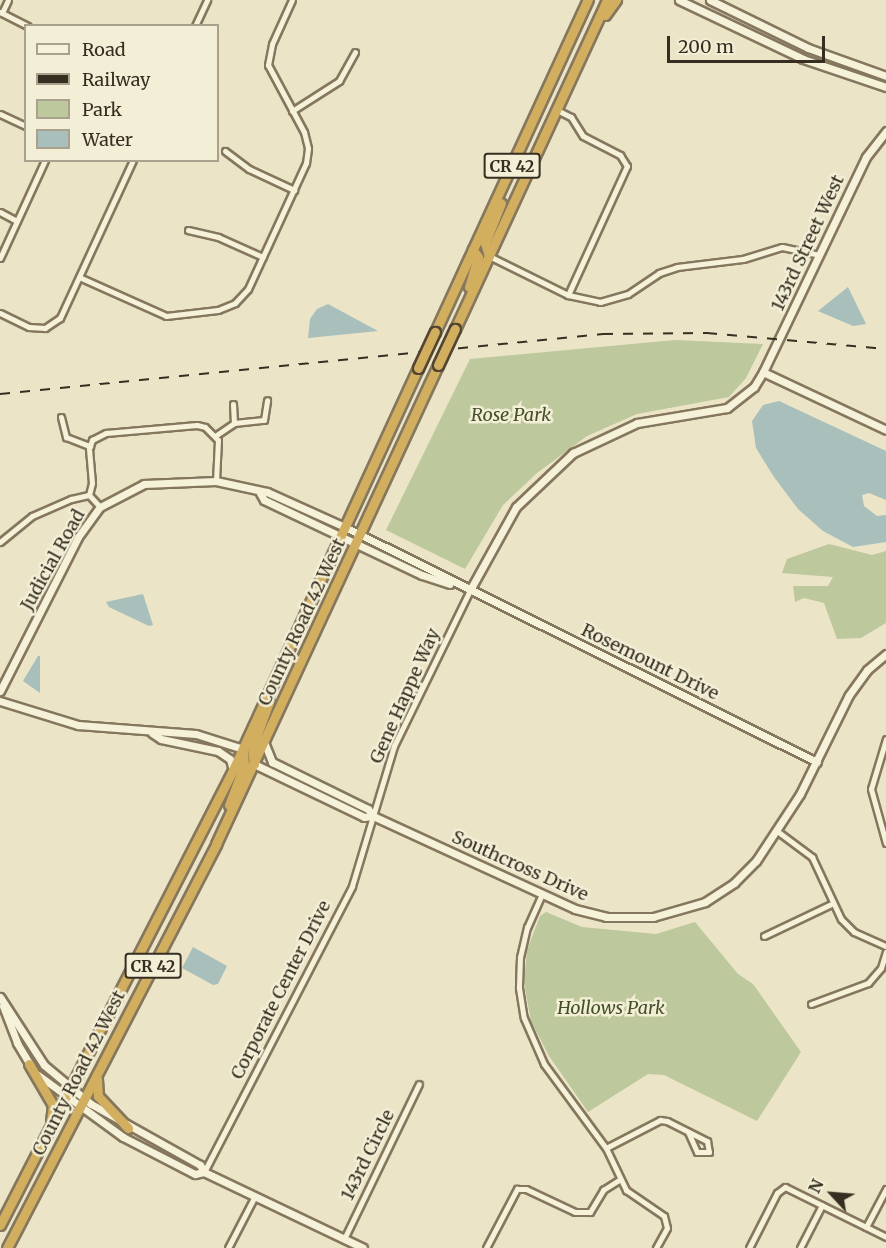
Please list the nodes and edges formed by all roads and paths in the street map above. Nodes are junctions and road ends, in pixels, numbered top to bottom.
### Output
1 (8, 0) edge
2 (207, 0) edge
3 (292, 0) edge
4 (588, 0) edge
5 (607, 0) edge
6 (616, 0) edge
7 (679, 0) edge
8 (710, 0) edge
9 (1, 12) edge
10 (24, 24) edge
11 (196, 24) edge
12 (591, 34) junction
13 (355, 52) dead end
14 (886, 76) edge
15 (886, 87) edge
16 (557, 110) junction
17 (292, 111) junction
18 (0, 114) edge
19 (24, 125) edge
20 (886, 131) edge
21 (521, 147) junction
22 (225, 151) dead end
23 (44, 162) edge
24 (132, 162) edge
25 (294, 190) junction
26 (0, 212) edge
27 (17, 221) junction
28 (188, 230) dead end
29 (473, 250) junction
30 (819, 255) junction
31 (489, 256) junction
32 (263, 257) junction
33 (0, 258) edge
34 (79, 277) junction
35 (568, 295) junction
36 (0, 313) edge
37 (454, 329) junction
38 (763, 372) junction
39 (267, 400) dead end
40 (233, 404) dead end
41 (61, 417) dead end
42 (234, 423) junction
43 (886, 430) edge
44 (215, 436) junction
45 (90, 446) junction
46 (216, 482) junction
47 (89, 495) junction
48 (100, 507) junction
49 (343, 531) junction
50 (358, 538) junction
51 (0, 542) edge
52 (470, 590) junction
53 (886, 654) edge
54 (273, 682) junction
55 (0, 692) edge
56 (0, 701) edge
57 (152, 733) junction
58 (886, 739) edge
59 (264, 742) junction
60 (243, 749) junction
61 (817, 762) junction
62 (254, 764) junction
63 (233, 770) junction
64 (373, 816) junction
65 (777, 831) junction
66 (886, 843) edge
67 (216, 844) junction
68 (542, 894) junction
69 (831, 904) junction
70 (764, 936) dead end
71 (886, 946) edge
72 (886, 952) edge
73 (0, 997) edge
74 (811, 1004) dead end
75 (29, 1064) junction
76 (97, 1074) junction
77 (419, 1084) dead end
78 (69, 1093) junction
79 (82, 1103) junction
80 (50, 1128) junction
81 (128, 1128) junction
82 (688, 1132) junction
83 (606, 1148) junction
84 (204, 1172) junction
85 (619, 1180) junction
86 (886, 1189) edge
87 (255, 1196) junction
88 (822, 1205) junction
89 (0, 1226) edge
90 (866, 1227) junction
91 (886, 1237) edge
92 (344, 1239) junction
93 (7, 1248) edge
94 (228, 1248) edge
95 (363, 1248) edge
96 (486, 1248) edge
97 (656, 1248) edge
98 (749, 1248) edge
99 (800, 1248) edge

1 - 9 street
2 - 11 street
3 - 17 street
4 - 21 highway, County Road 42 West / CR 42
5 - 12 highway, County Road 42 West / CR 42
6 - 12 highway
7 - 15 street
8 - 14 street
9 - 10 street
12 - 16 highway, County Road 42 West / CR 42
13 - 17 street
16 - 31 highway, County Road 42 West / CR 42
16 - 35 street
17 - 25 street
18 - 19 street
20 - 30 street, 143rd Street West
21 - 29 highway, County Road 42 West / CR 42
21 - 31 highway
22 - 25 street
23 - 27 street
24 - 34 street
25 - 32 street
26 - 27 street
27 - 33 street
28 - 32 street
29 - 37 highway
29 - 49 highway, County Road 42 West / CR 42, bridge
30 - 35 street
30 - 38 street, 143rd Street West
31 - 35 street
31 - 37 highway, County Road 42 West / CR 42
32 - 34 street
34 - 36 street
37 - 50 highway, County Road 42 West / CR 42, bridge
38 - 43 street
38 - 52 street
39 - 42 street
40 - 42 street
41 - 45 street
42 - 44 street
44 - 45 street
44 - 46 street
45 - 47 street
46 - 48 street, Judicial Road
46 - 49 street, Judicial Road
47 - 48 street, Judicial Road
47 - 51 street, Judicial Road
48 - 55 street, Judicial Road
49 - 50 street, Judicial Road
49 - 54 highway, County Road 42 West / CR 42
50 - 52 street, Rosemount Drive
50 - 59 highway, County Road 42 West / CR 42
52 - 61 street, Rosemount Drive
52 - 64 street, Gene Happe Way
53 - 61 street, Southcross Drive
54 - 60 highway, County Road 42 West / CR 42
54 - 62 highway
56 - 57 street
57 - 60 street
57 - 63 street
58 - 66 street
59 - 62 highway, County Road 42 West / CR 42
59 - 64 street, Southcross Drive
60 - 63 highway, County Road 42 West / CR 42
60 - 67 highway
61 - 65 street, Southcross Drive
62 - 64 street, Southcross Drive
62 - 67 highway, County Road 42 West / CR 42
63 - 78 highway, County Road 42 West / CR 42
64 - 68 street, Southcross Drive
64 - 84 street, Corporate Center Drive
65 - 68 street, Southcross Drive
65 - 69 street
67 - 76 highway, County Road 42 West / CR 42
68 - 83 street
69 - 70 street
69 - 71 street
72 - 74 street
73 - 75 street
73 - 78 street
75 - 78 street
75 - 80 highway
76 - 79 highway, County Road 42 West / CR 42
76 - 81 highway
77 - 92 street, 143rd Circle
78 - 79 street
78 - 80 highway, County Road 42 West / CR 42
79 - 81 street
79 - 84 street
79 - 93 highway, County Road 42 West / CR 42
80 - 89 highway, County Road 42 West / CR 42
81 - 84 street
82 - 82 street
82 - 83 street
83 - 85 street
84 - 87 street
85 - 96 street
85 - 97 street
86 - 90 street
87 - 92 street
87 - 94 street
88 - 90 street
88 - 98 street
88 - 99 street
90 - 91 street
92 - 95 street

